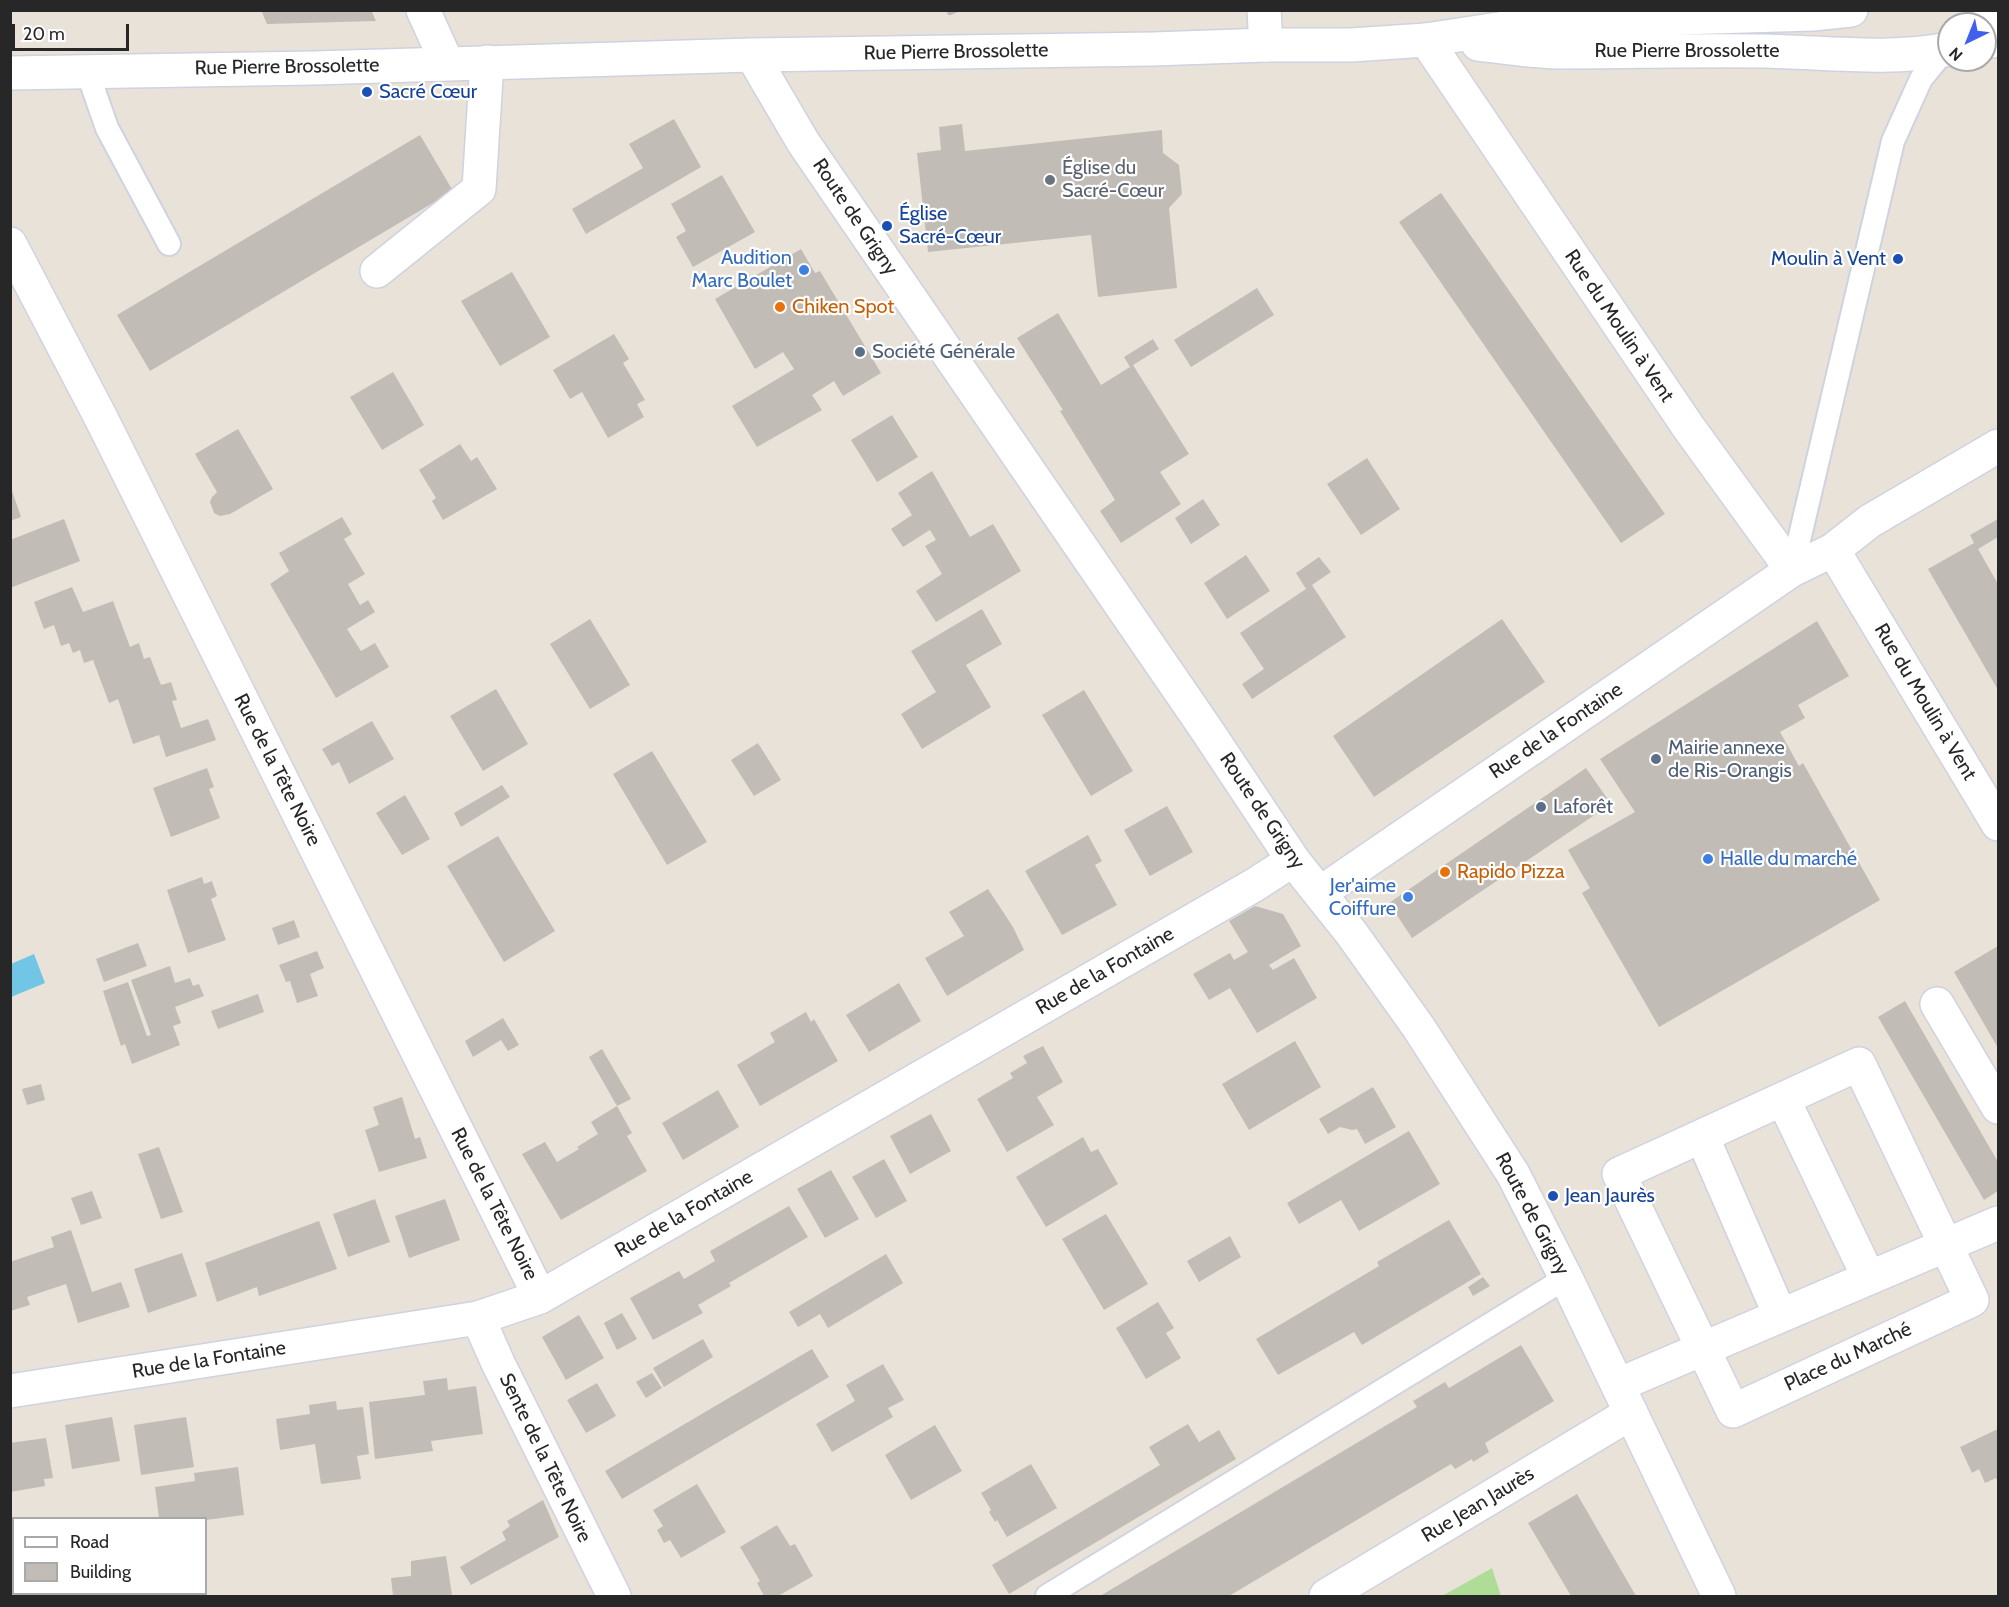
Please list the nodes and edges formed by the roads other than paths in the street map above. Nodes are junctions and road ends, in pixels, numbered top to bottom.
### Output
1 (423, 10) edge
2 (1264, 10) edge
3 (1851, 10) edge
4 (1426, 40) junction
5 (1266, 45) junction
6 (1937, 50) edge
7 (752, 55) junction
8 (1937, 60) edge
9 (487, 62) junction
10 (447, 63) junction
11 (87, 71) junction
12 (10, 73) edge
13 (10, 244) edge
14 (169, 244) dead end
15 (377, 271) dead end
16 (1998, 446) edge
17 (1833, 550) junction
18 (1792, 570) junction
19 (1998, 824) edge
20 (1293, 860) junction
21 (1320, 893) junction
22 (1937, 1004) dead end
23 (1783, 1099) junction
24 (1998, 1107) edge
25 (1702, 1136) junction
26 (1998, 1223) edge
27 (1946, 1245) junction
28 (1566, 1278) junction
29 (1869, 1278) junction
30 (540, 1297) junction
31 (1780, 1315) junction
32 (478, 1318) junction
33 (1703, 1348) junction
34 (10, 1391) edge
35 (1624, 1399) junction
36 (614, 1596) edge
37 (1047, 1596) edge
38 (1326, 1596) edge
39 (1719, 1596) edge

1 - 10 street
2 - 5 street
3 - 4 street, Rue Pierre Brossolette
4 - 5 street, Rue Pierre Brossolette
4 - 6 street, Rue Pierre Brossolette
4 - 18 street, Rue du Moulin à Vent
5 - 7 street, Rue Pierre Brossolette
7 - 9 street, Rue Pierre Brossolette
7 - 20 street, Route de Grigny
8 - 18 lane
9 - 10 street, Rue Pierre Brossolette
9 - 15 street
10 - 11 street, Rue Pierre Brossolette
11 - 12 street, Rue Pierre Brossolette
11 - 14 lane
13 - 30 street, Rue de la Tête Noire
16 - 17 street
17 - 18 street
17 - 19 street, Rue du Moulin à Vent
18 - 21 street, Rue de la Fontaine
20 - 21 street, Route de Grigny
20 - 30 street, Rue de la Fontaine
21 - 28 street, Route de Grigny
22 - 24 street
23 - 25 street, Place du Marché
23 - 27 street, Place du Marché
23 - 29 street
25 - 31 street
25 - 33 street, Place du Marché
26 - 27 street
27 - 29 street
27 - 33 street, Place du Marché
28 - 35 street, Route de Grigny
28 - 37 lane
29 - 31 street
30 - 32 street, Rue de la Fontaine
31 - 33 street
32 - 34 street, Rue de la Fontaine
32 - 36 street, Sente de la Tête Noire
33 - 35 street
35 - 38 street, Rue Jean Jaurès
35 - 39 street, Route de Grigny

